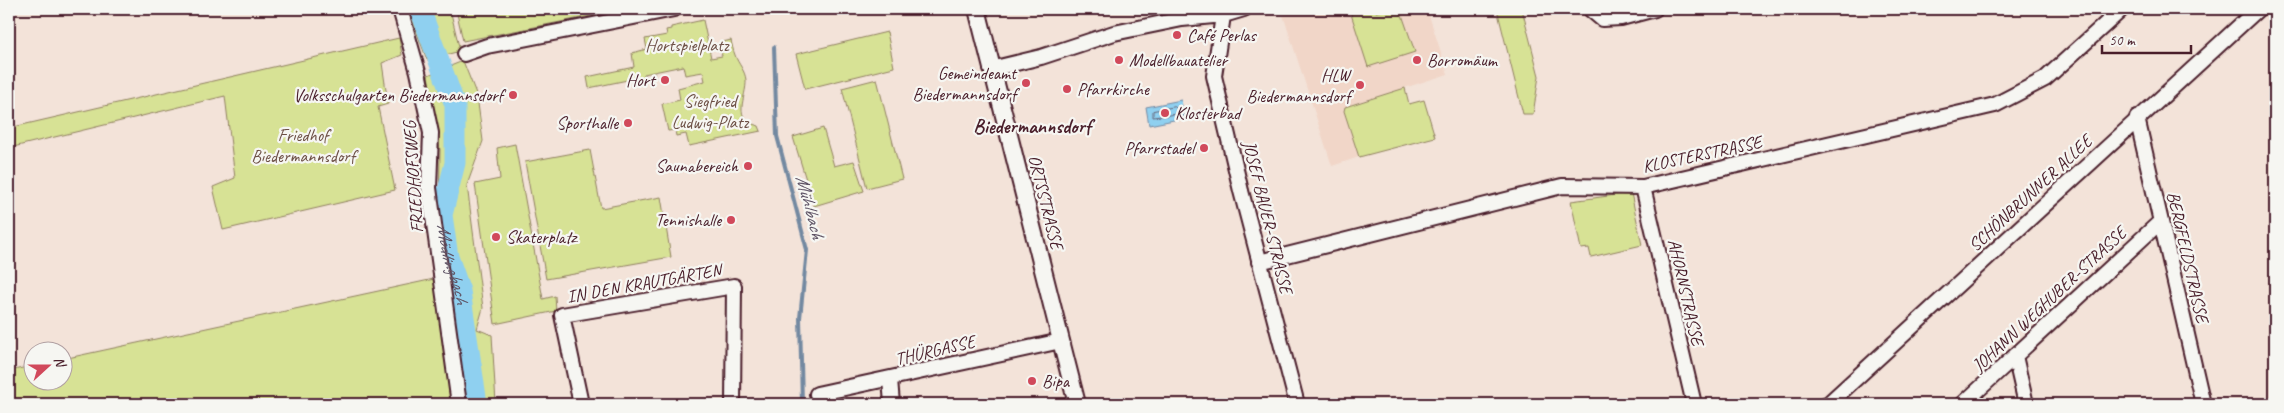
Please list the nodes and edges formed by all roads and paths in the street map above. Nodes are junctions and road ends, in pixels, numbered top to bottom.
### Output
1 (400, 9) edge
2 (674, 9) edge
3 (977, 9) edge
4 (1244, 9) edge
5 (1590, 9) edge
6 (1655, 9) edge
7 (2122, 9) edge
8 (2258, 9) edge
9 (1224, 12) edge
10 (464, 54) dead end
11 (991, 69) junction
12 (2137, 118) junction
13 (1643, 187) junction
14 (2160, 222) junction
15 (1259, 262) junction
16 (1061, 341) junction
17 (2015, 356) junction
18 (890, 379) junction
19 (817, 394) dead end
20 (460, 404) edge
21 (581, 404) edge
22 (733, 404) edge
23 (892, 404) edge
24 (1077, 404) edge
25 (1297, 404) edge
26 (1694, 404) edge
27 (1828, 404) edge
28 (1963, 404) edge
29 (2026, 404) edge
30 (2203, 404) edge

1 - 20 street, FRIEDHOFSWEG
2 - 10 street
3 - 11 street, ORTSSTRASSE
4 - 9 street
5 - 6 street
7 - 13 street, KLOSTERSTRASSE
8 - 12 street, SCHÖNBRUNNER ALLEE
9 - 11 street
9 - 15 street, JOSEF BAUER-STRASSE
11 - 16 street, ORTSSTRASSE
12 - 14 street, BERGFELDSTRASSE
12 - 27 street, SCHÖNBRUNNER ALLEE
13 - 15 street, KLOSTERSTRASSE
13 - 26 street, AHORNSTRASSE
14 - 17 street, JOHANN WEGHUBER-STRASSE
14 - 30 street, BERGFELDSTRASSE
15 - 25 street, JOSEF BAUER-STRASSE
16 - 18 street, THÜRGASSE
16 - 24 street, ORTSSTRASSE
17 - 28 street, JOHANN WEGHUBER-STRASSE
17 - 29 street
18 - 19 street, THÜRGASSE
18 - 23 street
21 - 22 street, IN DEN KRAUTGÄRTEN

